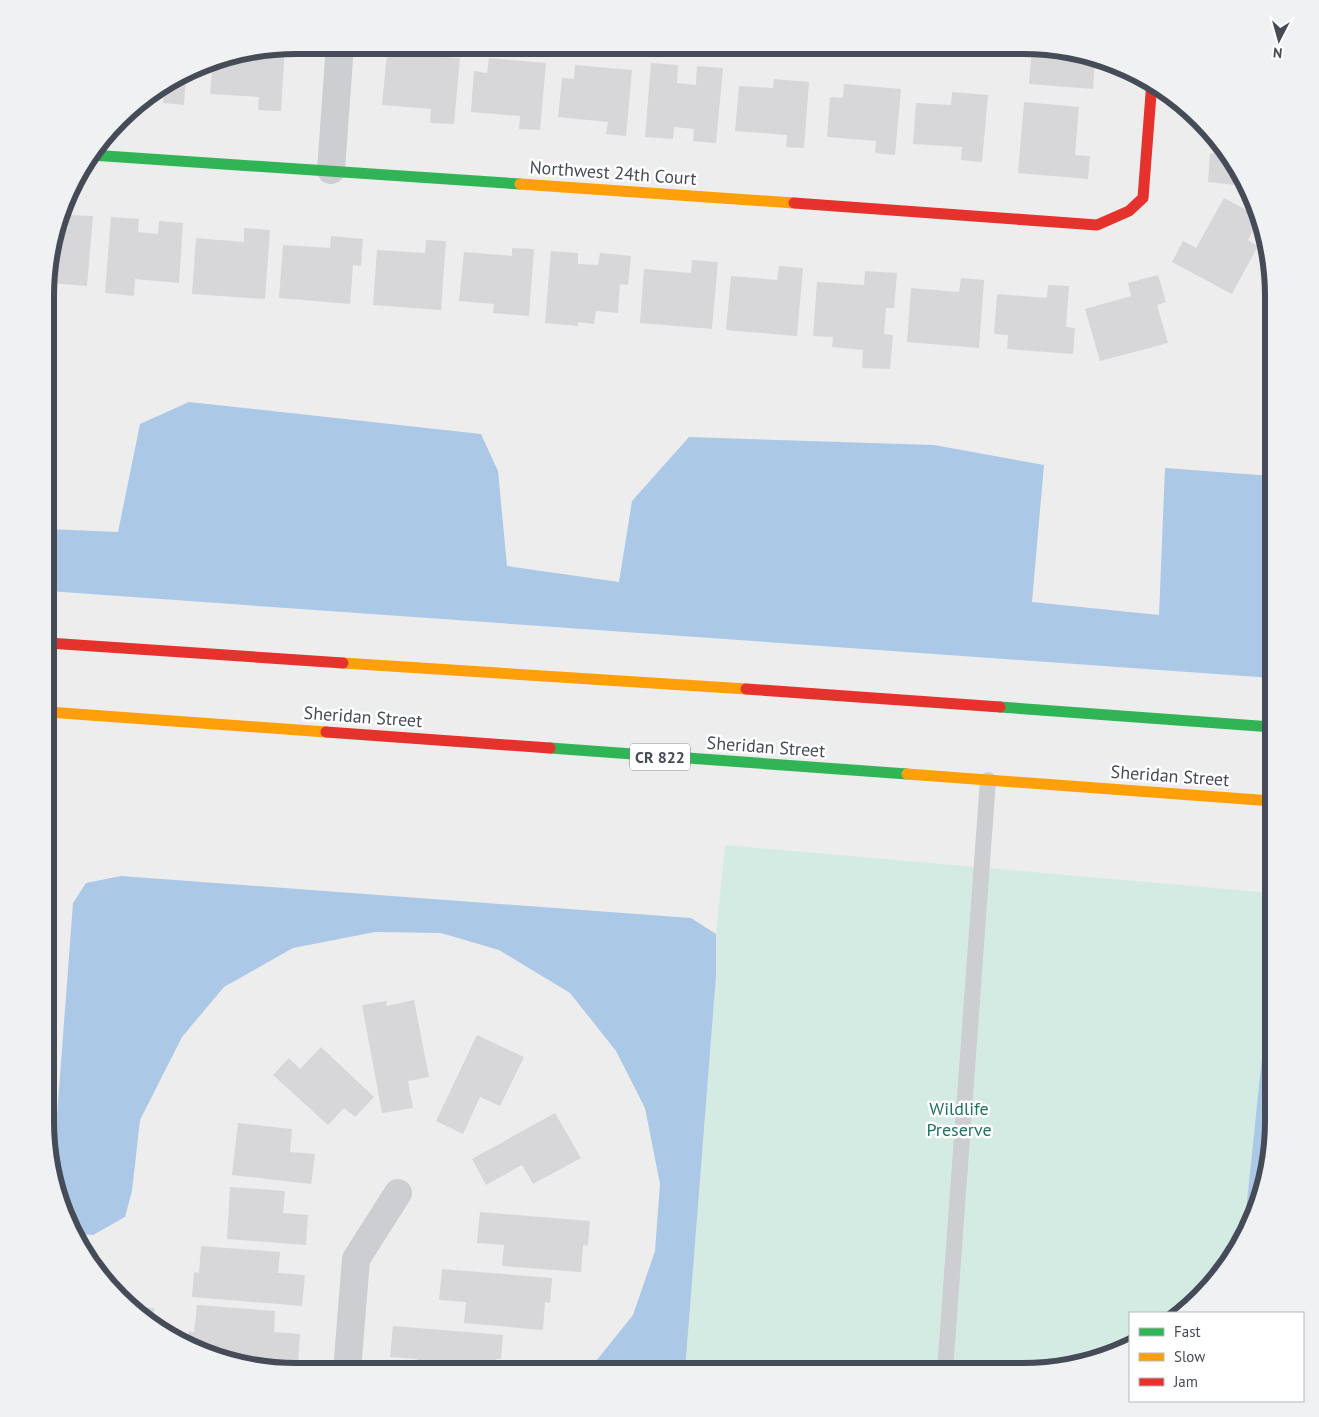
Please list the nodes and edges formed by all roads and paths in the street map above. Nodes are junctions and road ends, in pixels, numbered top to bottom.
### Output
1 (339, 54) edge
2 (1151, 91) edge
3 (99, 156) edge
4 (331, 170) junction
5 (54, 643) edge
6 (54, 712) edge
7 (1265, 726) edge
8 (988, 780) junction
9 (1265, 800) edge
10 (398, 1193) dead end
11 (348, 1363) edge
12 (946, 1363) edge

1 - 4 street
2 - 4 main road, Northwest 24th Court
3 - 4 main road, Northwest 24th Court
5 - 7 main road
6 - 8 main road, Sheridan Street / CR 822
8 - 9 main road, Sheridan Street / CR 822
8 - 12 lane
10 - 11 street

